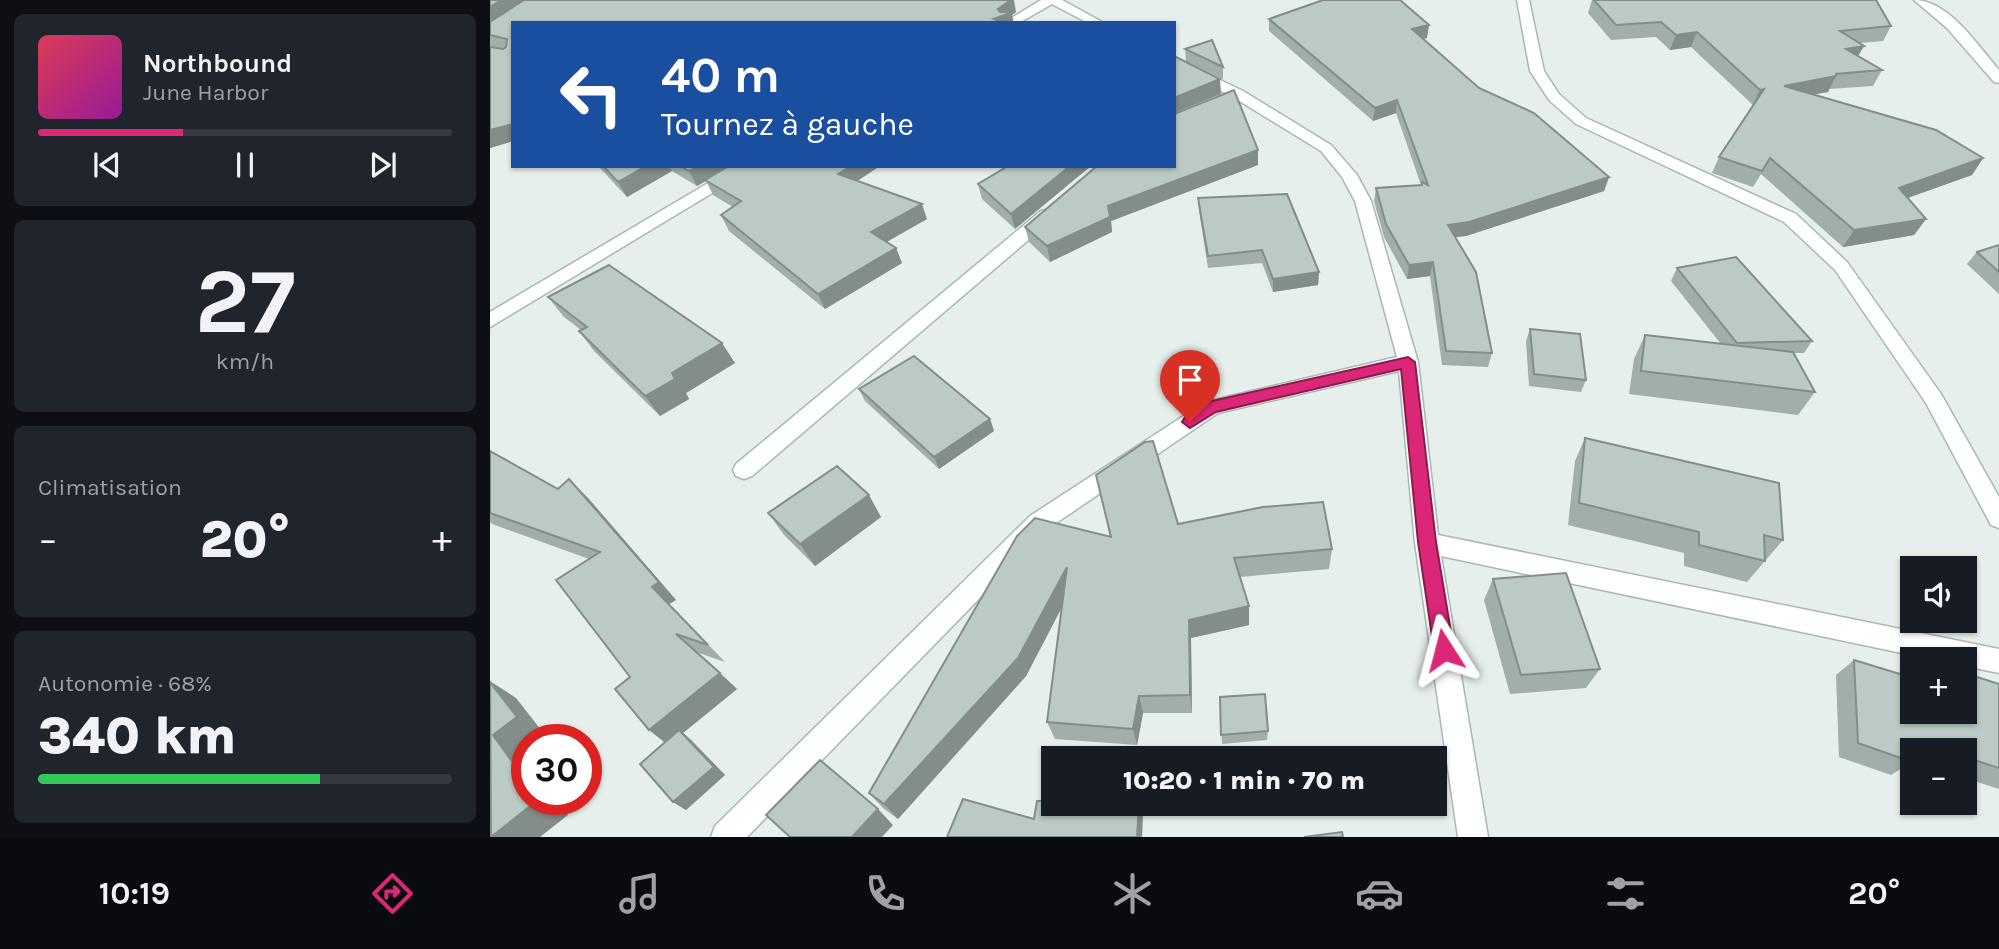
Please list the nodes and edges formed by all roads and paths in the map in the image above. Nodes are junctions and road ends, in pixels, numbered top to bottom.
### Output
1 (1052, 0) edge
2 (1522, 0) edge
3 (1920, 0) edge
4 (1013, 21) edge
5 (1094, 21) edge
6 (1176, 63) edge
7 (1999, 79) edge
8 (746, 168) edge
9 (1062, 202) edge
10 (490, 321) edge
11 (1408, 362) junction
12 (744, 470) dead end
13 (1999, 518) edge
14 (1427, 542) junction
15 (1999, 661) edge
16 (726, 837) edge
17 (1473, 837) edge

1 - 4 street
1 - 5 street
2 - 13 street
3 - 7 street
6 - 11 street
8 - 10 street
9 - 12 street
11 - 14 street
11 - 16 street
14 - 15 street
14 - 17 street

